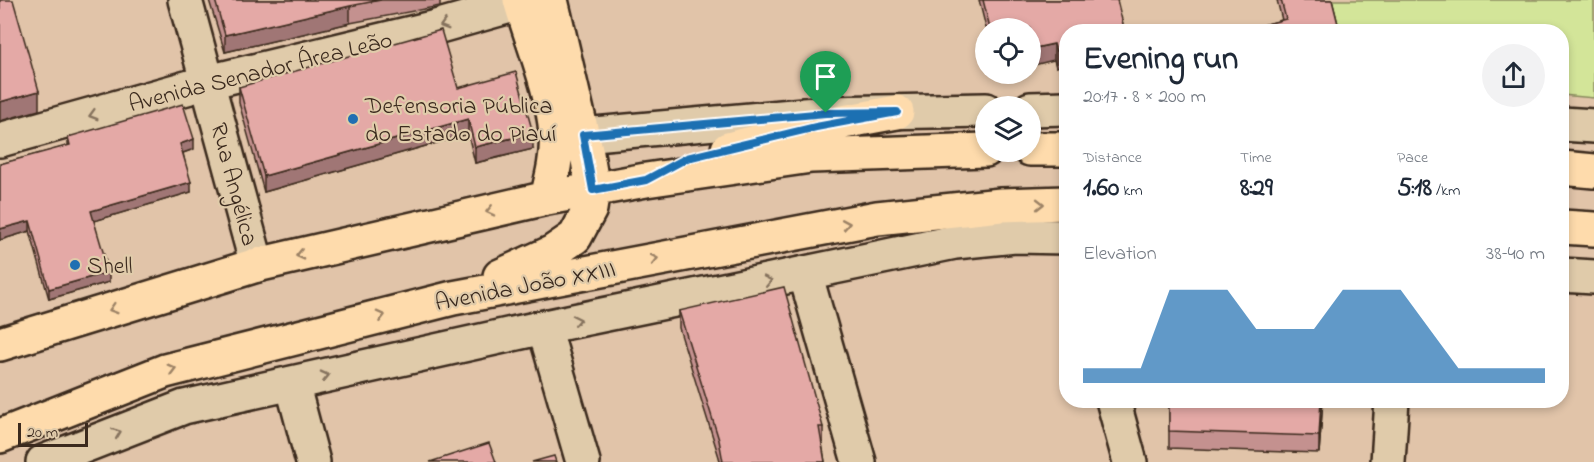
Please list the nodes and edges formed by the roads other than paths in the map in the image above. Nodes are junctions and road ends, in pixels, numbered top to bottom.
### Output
1 (185, 0) edge
2 (531, 1) edge
3 (207, 82) junction
4 (1059, 108) edge
5 (1041, 109) edge
6 (975, 110) edge
7 (897, 112) junction
8 (1569, 124) edge
9 (1594, 126) edge
10 (583, 135) junction
11 (0, 140) edge
12 (1041, 149) edge
13 (1059, 149) edge
14 (975, 150) edge
15 (1569, 169) edge
16 (1594, 171) edge
17 (646, 180) junction
18 (593, 190) junction
19 (547, 198) junction
20 (1059, 203) edge
21 (1569, 227) edge
22 (1594, 229) edge
23 (1059, 237) edge
24 (257, 265) junction
25 (805, 273) junction
26 (1569, 275) edge
27 (1594, 277) edge
28 (453, 298) junction
29 (544, 327) junction
30 (0, 344) edge
31 (292, 383) junction
32 (1115, 408) edge
33 (1391, 408) edge
34 (0, 436) edge
35 (43, 462) edge
36 (313, 462) edge
37 (583, 462) edge
38 (859, 462) edge
39 (1130, 462) edge
40 (1388, 462) edge

1 - 3 street, Rua Angélica
2 -> 3 street, Avenida Senador Área Leão
2 - 10 main road
2 - 19 main road
3 -> 11 street, Avenida Senador Área Leão
3 - 24 street, Rua Angélica
4 - 5 street
6 - 7 street
7 - 10 street
7 - 17 main road
8 - 9 street
10 - 18 main road
12 - 13 main road
14 - 17 main road
15 - 16 main road
17 - 18 main road
18 - 19 main road
18 - 28 main road
19 -> 24 main road
28 -> 20 main road, Avenida João XXIII
21 - 22 main road
23 - 25 street, Avenida João XXIII
24 -> 30 main road
29 -> 25 street, Avenida João XXIII
25 - 38 street
26 - 27 street
34 -> 28 main road, Avenida João XXIII
31 -> 29 street, Avenida João XXIII
29 - 37 street
35 -> 31 street, Avenida João XXIII
31 - 36 street
32 - 39 street
33 - 40 street

